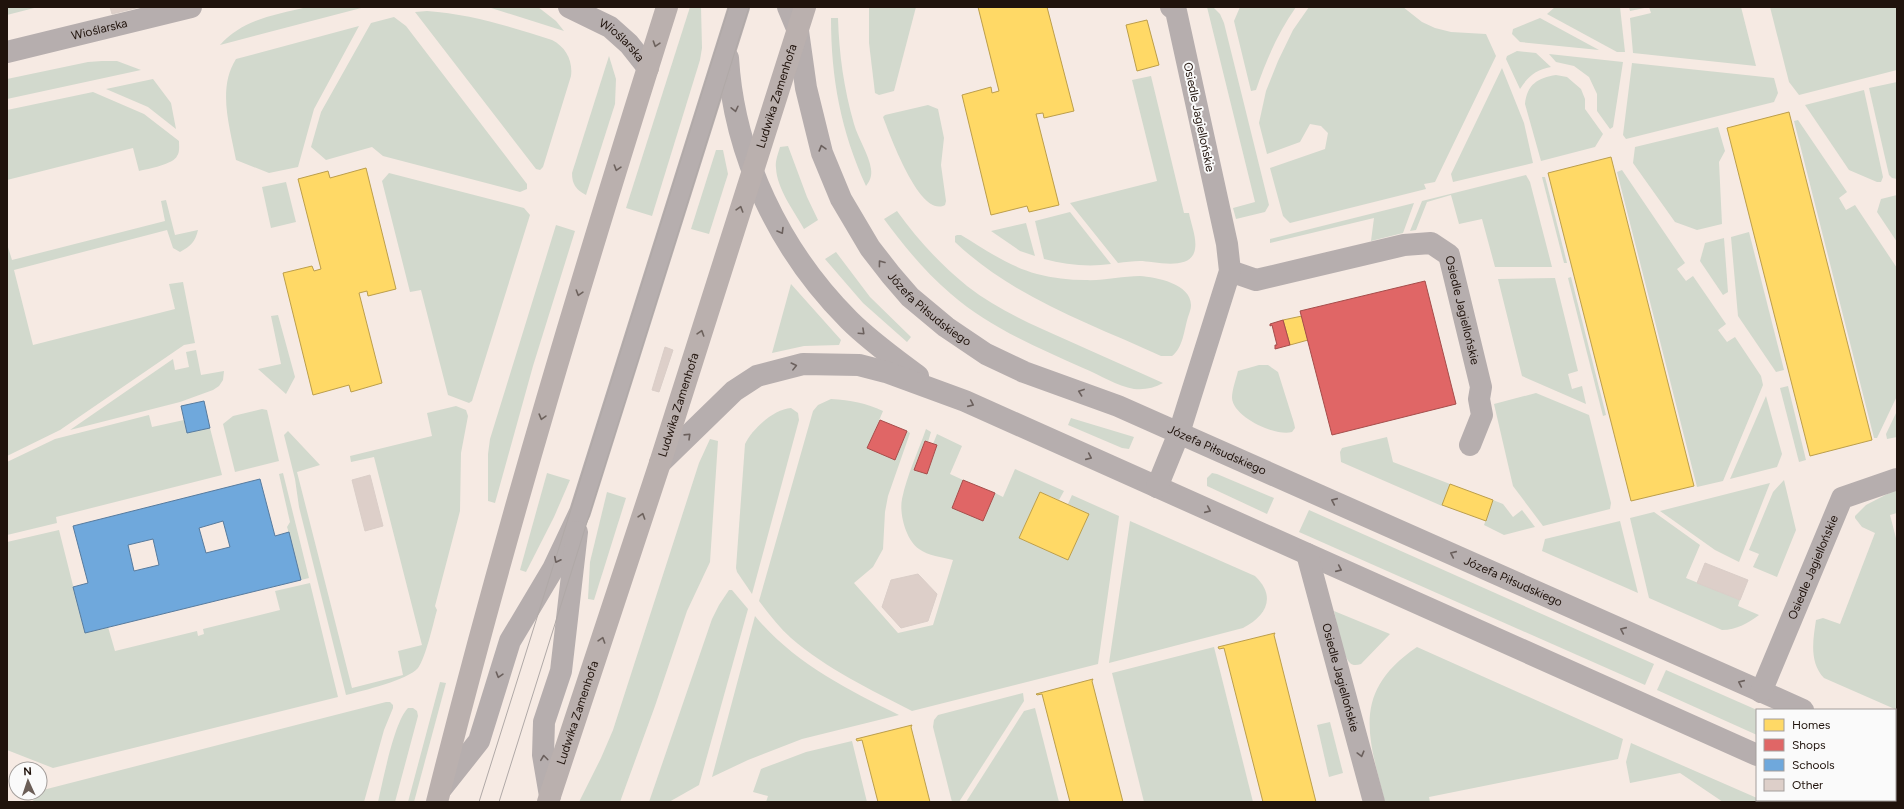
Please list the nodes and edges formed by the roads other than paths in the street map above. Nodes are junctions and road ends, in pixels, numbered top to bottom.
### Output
1 (191, 7) edge
2 (569, 7) edge
3 (668, 7) edge
4 (726, 7) edge
5 (739, 7) edge
6 (788, 7) edge
7 (805, 7) edge
8 (1174, 8) edge
9 (798, 31) junction
10 (727, 45) junction
11 (7, 52) edge
12 (648, 68) junction
13 (752, 171) junction
14 (1230, 271) junction
15 (935, 389) junction
16 (1179, 433) junction
17 (1470, 445) dead end
18 (660, 463) junction
19 (1897, 479) edge
20 (1157, 487) junction
21 (580, 512) junction
22 (1307, 554) junction
23 (1761, 692) junction
24 (1800, 709) edge
25 (1756, 755) edge
26 (439, 795) edge
27 (549, 799) edge
28 (1374, 802) edge

1 - 11 street, Wioślarska
2 - 12 street, Wioślarska
3 -> 12 main road
4 - 10 street
5 - 10 street
6 - 9 street, Józefa Piłsudskiego
7 - 9 main road, Ludwika Zamenhofa
8 - 14 street, Osiedle Jagiellońskie
9 - 13 main road, Ludwika Zamenhofa
16 -> 9 street, Józefa Piłsudskiego
10 -> 13 street
10 - 21 street
12 -> 26 main road
13 -> 15 street
18 -> 13 main road, Ludwika Zamenhofa
14 - 16 street, Osiedle Jagiellońskie
14 - 17 street, Osiedle Jagiellońskie
18 -> 15 street
15 -> 20 street
16 - 20 street, Osiedle Jagiellońskie
23 -> 16 street, Józefa Piłsudskiego
27 -> 18 main road, Ludwika Zamenhofa
19 - 23 street, Osiedle Jagiellońskie
20 -> 22 street
21 -> 26 street
27 -> 21 street
22 -> 25 street
22 -> 28 street, Osiedle Jagiellońskie
23 - 24 street, Józefa Piłsudskiego

